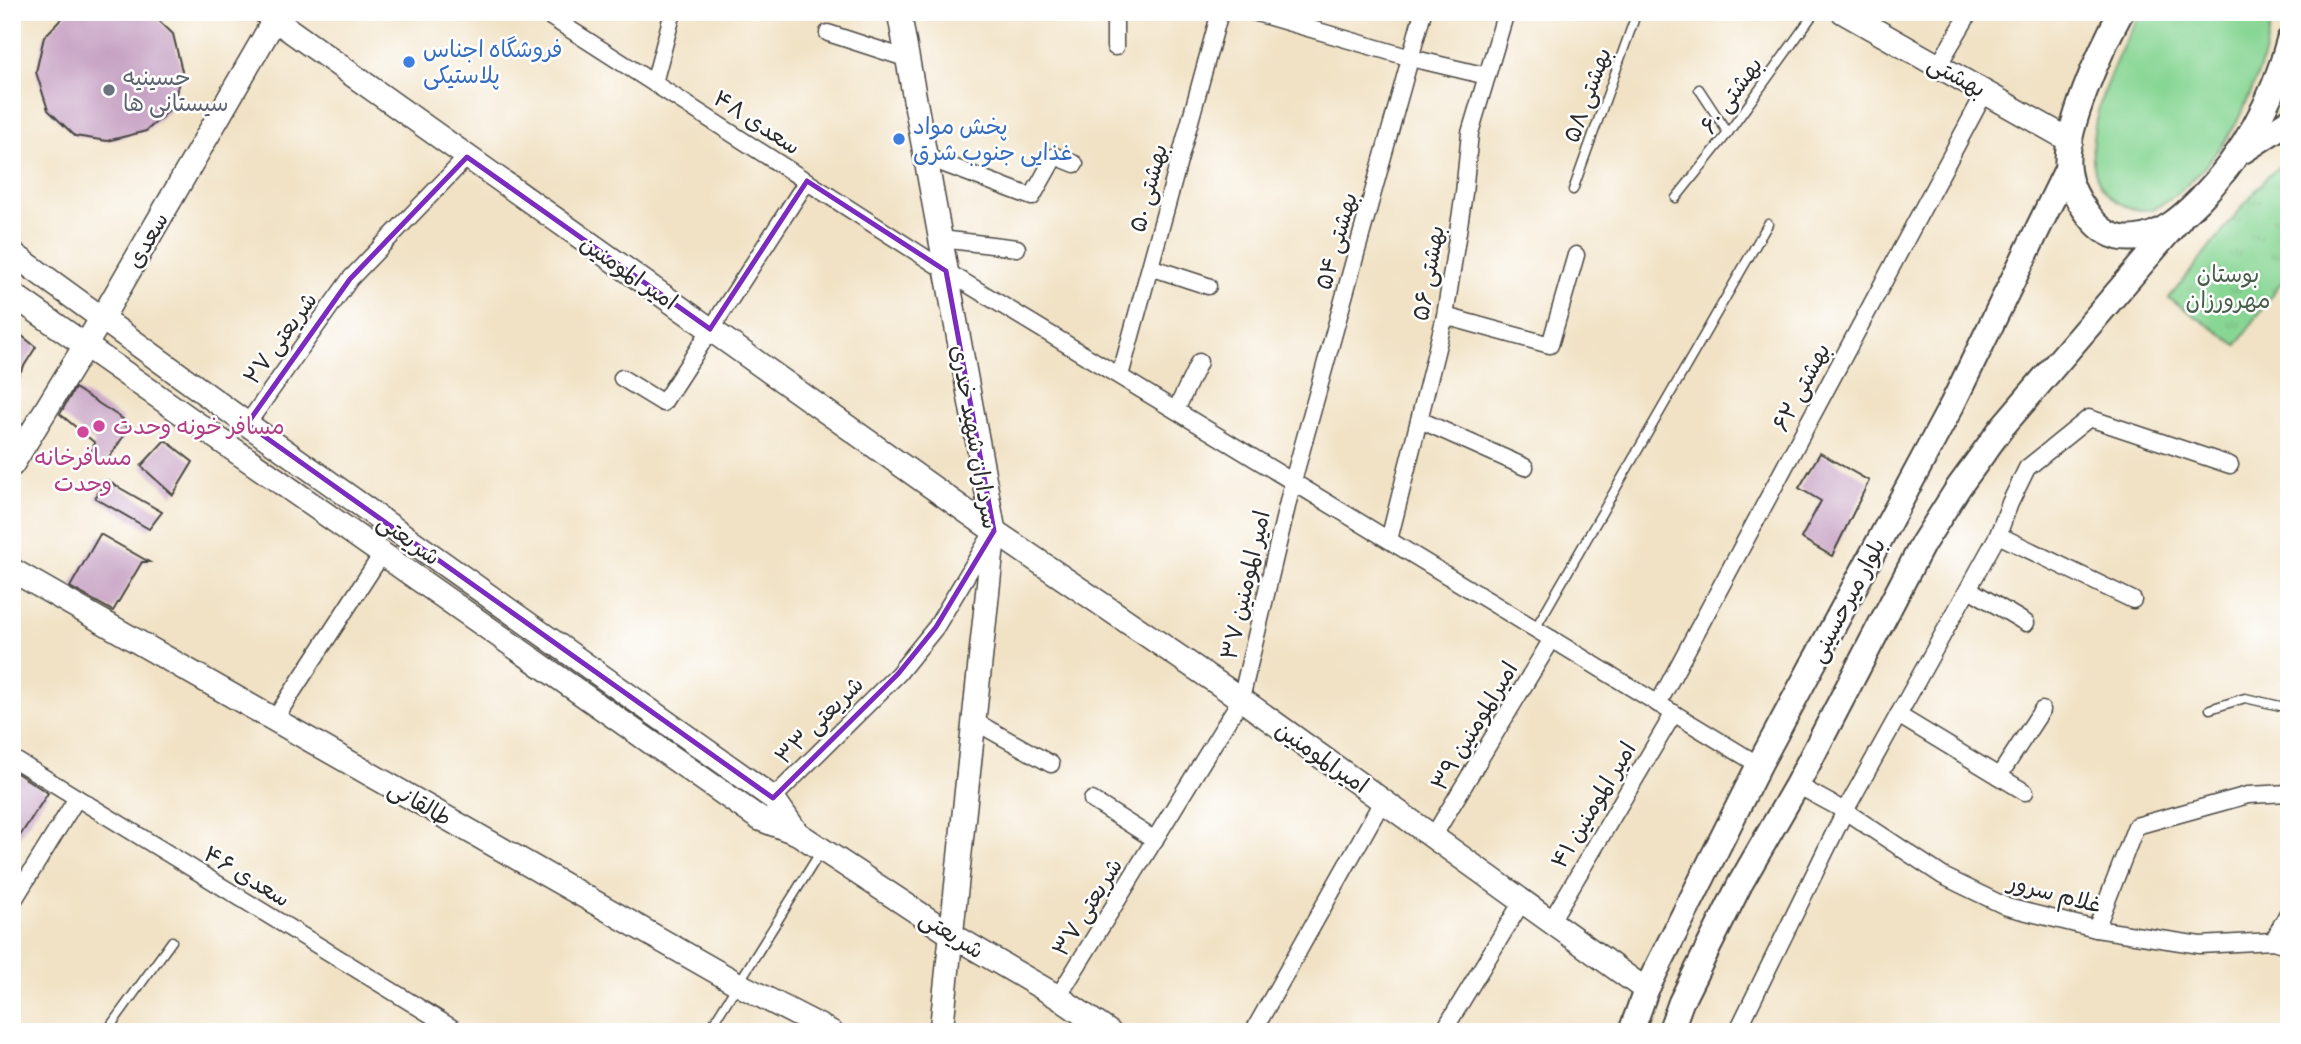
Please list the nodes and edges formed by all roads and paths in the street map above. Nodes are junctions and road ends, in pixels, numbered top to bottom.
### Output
1 (543, 12) edge
2 (673, 12) edge
3 (900, 12) edge
4 (1115, 12) edge
5 (1220, 12) edge
6 (1253, 12) edge
7 (1423, 12) edge
8 (1506, 12) edge
9 (1637, 12) edge
10 (1815, 12) edge
11 (1843, 12) edge
12 (1970, 12) edge
13 (2121, 12) edge
14 (272, 15) edge
15 (828, 33) dead end
16 (2289, 40) edge
17 (1115, 47) dead end
18 (1411, 58) junction
19 (908, 60) junction
20 (1938, 66) junction
21 (1487, 76) junction
22 (653, 83) junction
23 (1699, 89) dead end
24 (1985, 92) junction
25 (2289, 121) edge
26 (1728, 133) junction
27 (2071, 141) junction
28 (2239, 153) junction
29 (467, 157) junction
30 (926, 157) junction
31 (1075, 164) dead end
32 (2067, 169) junction
33 (807, 181) junction
34 (1573, 190) dead end
35 (1676, 198) dead end
36 (2180, 219) junction
37 (1768, 224) dead end
38 (941, 239) junction
39 (1017, 248) dead end
40 (12, 253) edge
41 (1576, 255) dead end
42 (1150, 267) junction
43 (946, 271) junction
44 (1208, 286) dead end
45 (12, 293) edge
46 (1445, 316) junction
47 (102, 318) junction
48 (710, 329) junction
49 (85, 346) junction
50 (1199, 362) dead end
51 (1120, 376) junction
52 (622, 378) dead end
53 (1176, 410) junction
54 (1420, 420) junction
55 (247, 424) junction
56 (12, 465) edge
57 (2230, 465) dead end
58 (1525, 467) dead end
59 (1293, 481) junction
60 (994, 531) junction
61 (1998, 535) junction
62 (1389, 540) junction
63 (382, 554) junction
64 (12, 570) edge
65 (1969, 589) junction
66 (2133, 600) dead end
67 (2026, 623) dead end
68 (1535, 629) junction
69 (1552, 639) junction
70 (1241, 699) junction
71 (1658, 704) junction
72 (2289, 708) edge
73 (2210, 709) dead end
74 (2042, 710) dead end
75 (1674, 713) junction
76 (1898, 715) junction
77 (274, 720) junction
78 (974, 721) junction
79 (12, 758) edge
80 (1051, 764) dead end
81 (1759, 765) junction
82 (1999, 776) junction
83 (1797, 785) junction
84 (2025, 792) dead end
85 (2289, 793) edge
86 (77, 798) junction
87 (773, 799) junction
88 (1092, 800) dead end
89 (1383, 800) junction
90 (1845, 811) junction
91 (797, 833) junction
92 (1433, 835) junction
93 (1155, 840) junction
94 (821, 851) junction
95 (1523, 900) junction
96 (12, 904) edge
97 (2289, 911) edge
98 (1551, 921) junction
99 (2096, 929) junction
100 (952, 935) junction
101 (172, 941) dead end
102 (2281, 943) edge
103 (738, 984) junction
104 (1646, 990) junction
105 (1058, 998) junction
106 (106, 1032) edge
107 (459, 1032) edge
108 (708, 1032) edge
109 (831, 1032) edge
110 (942, 1032) edge
111 (1109, 1032) edge
112 (1253, 1032) edge
113 (1443, 1032) edge
114 (1631, 1032) edge
115 (1670, 1032) edge
116 (1737, 1032) edge

1 - 22 street, سعدی ۴۸
2 - 22 street
3 - 19 main road, سرداران شهید خدری
4 - 17 street
5 - 42 street, بهشتی ۵۰
6 - 18 street
7 - 18 street, بهشتی ۵۴
8 - 21 street, بهشتی ۵۶
9 - 34 lane, بهشتی ۵۸
10 - 26 lane, بهشتی ۶۰
11 - 20 main road, بهشتی
12 - 20 street
13 - 27 main road
14 - 29 main road, امیر المومنین
14 - 47 main road, سعدی
15 - 19 street
16 - 28 main road
18 - 21 street
18 - 59 street, بهشتی ۵۴
19 - 30 main road, سرداران شهید خدری
20 - 24 main road, بهشتی
21 - 46 street, بهشتی ۵۶
22 - 33 street, سعدی ۴۸
23 - 26 lane
24 - 27 main road, بهشتی
24 - 71 street, بهشتی ۶۲
25 - 28 main road
26 - 35 lane, بهشتی ۶۰
27 - 32 main road
28 - 36 main road, بلوار میرحسینی
29 - 48 main road, امیر المومنین
29 - 55 street, شریعتی ۲۷
30 - 31 street
30 - 38 main road, سرداران شهید خدری
32 - 36 main road
32 - 81 main road, بلوار میرحسینی
33 - 43 street, سعدی ۴۸
33 - 48 street
36 - 83 main road, بلوار میرحسینی
37 - 68 lane
38 - 39 street
38 - 43 main road, سرداران شهید خدری
40 - 47 main road, شریعتی
41 - 46 street
42 - 44 street
42 - 51 street, بهشتی ۵۰
43 - 51 street, سعدی ۴۸
43 - 60 main road, سرداران شهید خدری
45 - 49 main road, شریعتی
46 - 54 street, بهشتی ۵۶
47 - 49 main road, سعدی
47 - 55 main road, شریعتی
48 - 52 street
48 - 60 main road, امیر المومنین
49 - 56 main road, سعدی
49 - 63 main road, شریعتی
50 - 53 street
51 - 53 street, سعدی ۴۸
53 - 59 street, سعدی ۴۸
54 - 58 street
54 - 62 street, بهشتی ۵۶
55 - 87 main road, شریعتی
57 - 61 street
59 - 62 street, سعدی ۴۸
59 - 70 street, امیر المومنین ۳۷
60 - 70 main road, امیرالمومنین
60 - 78 main road, سرداران شهید خدری
60 - 87 street, شریعتی ۳۳
61 - 65 street
61 - 66 street
62 - 68 street, سعدی ۴۸
63 - 77 street
63 - 91 main road, شریعتی
64 - 77 main road, طالقانی
65 - 67 street
65 - 76 street
68 - 69 street, سعدی ۴۸
69 - 71 street, سعدی ۴۸
69 - 92 street, امیرالمومنین ۳۹
70 - 89 main road, امیرالمومنین
70 - 93 street, امیر المومنین ۳۷
71 - 75 street, سعدی ۴۸
72 - 73 lane
74 - 82 street
75 - 81 street, سعدی ۴۸
75 - 98 street, امیر المومنین ۴۱
76 - 82 street
76 - 90 street
77 - 103 main road, طالقانی
78 - 80 street
78 - 100 main road, سرداران شهید خدری
79 - 86 street, سعدی ۴۶
81 - 104 main road, بلوار میرحسینی
82 - 84 street
83 - 90 street, غلام سرور
83 - 115 main road, بلوار میرحسینی
85 - 99 street
86 - 96 street
86 - 107 street, سعدی ۴۶
87 - 91 main road, شریعتی
88 - 93 street
89 - 92 main road, امیرالمومنین
89 - 112 street
90 - 99 street, غلام سرور
90 - 116 street
91 - 94 main road, شریعتی
92 - 95 main road, امیرالمومنین
93 - 105 street, شریعتی ۳۷
94 - 100 main road, شریعتی
94 - 103 lane
95 - 98 main road, امیرالمومنین
95 - 113 street
97 - 102 street
98 - 104 main road, امیرالمومنین
99 - 102 street, غلام سرور
100 - 105 main road, شریعتی
100 - 110 main road, سرداران شهید خدری
101 - 106 lane
103 - 108 lane
103 - 109 main road, طالقانی
104 - 114 main road, بلوار میرحسینی
105 - 111 main road, شریعتی

